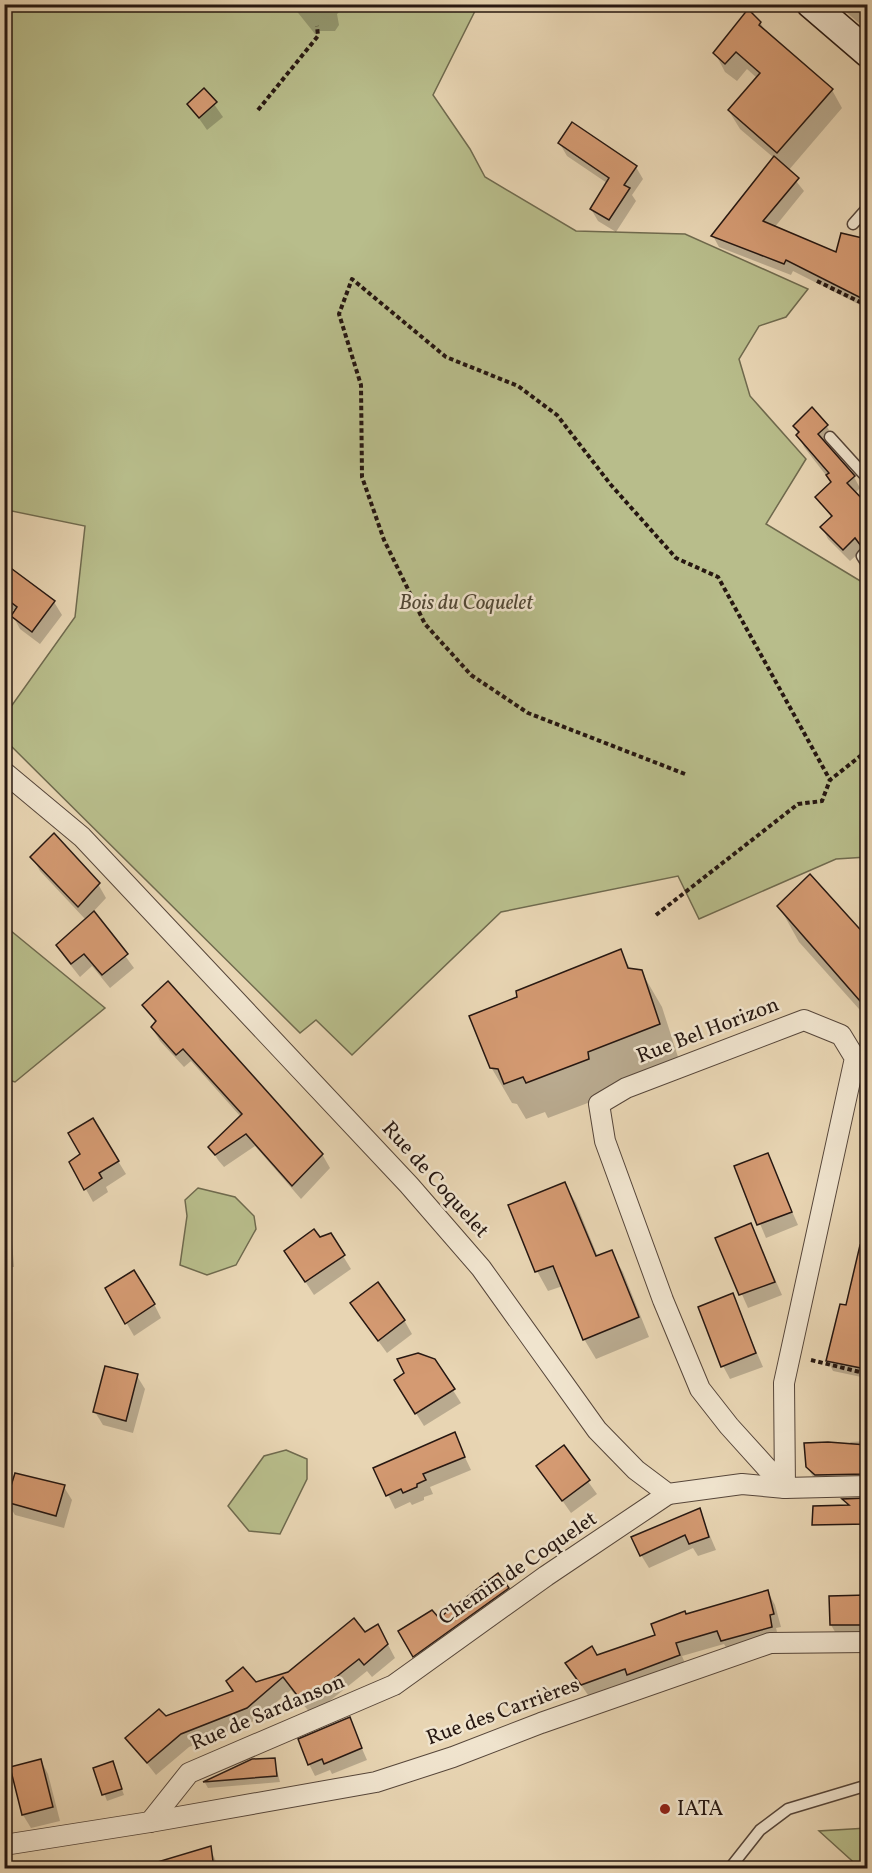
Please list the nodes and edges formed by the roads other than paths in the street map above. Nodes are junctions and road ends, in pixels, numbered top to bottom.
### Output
1 (812, 4) edge
2 (867, 53) edge
3 (867, 207) edge
4 (853, 224) dead end
5 (830, 437) dead end
6 (867, 479) edge
7 (867, 549) edge
8 (867, 564) edge
9 (4, 772) edge
10 (867, 1486) edge
11 (785, 1488) junction
12 (668, 1494) junction
13 (867, 1642) edge
14 (394, 1685) joint
15 (867, 1785) edge
16 (150, 1822) junction
17 (4, 1845) edge
18 (730, 1869) edge

1 - 2 street
3 - 4 lane
5 - 6 lane
7 - 8 lane
9 - 12 street, Rue de Coquelet
10 - 11 street
11 - 11 street, Rue Bel Horizon
11 - 12 street
12 - 14 street, Chemin de Coquelet
13 - 16 street, Rue des Carrières
14 - 16 street, Rue de Sardanson
15 - 18 lane
16 - 17 street

